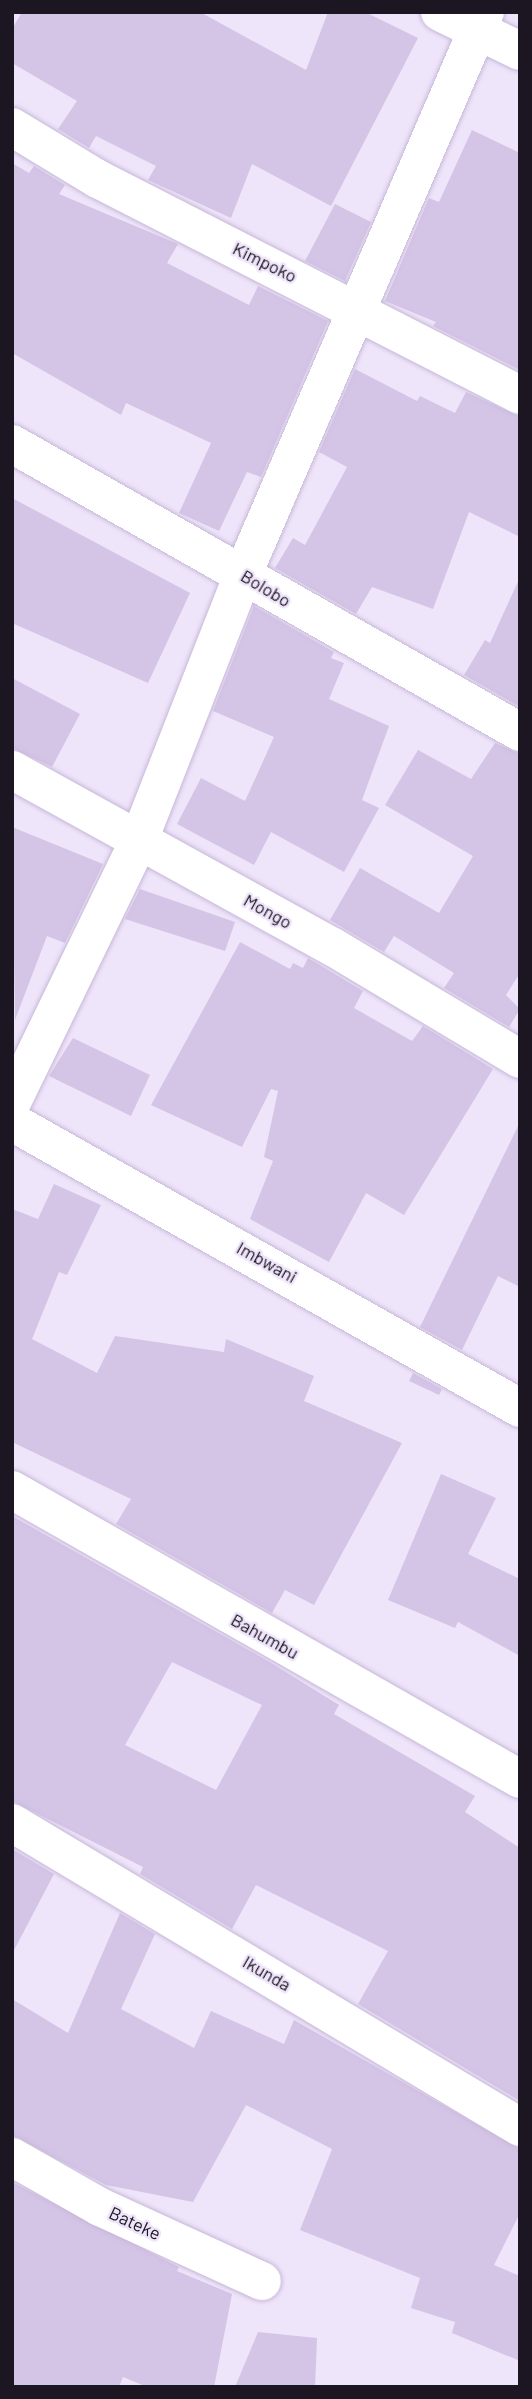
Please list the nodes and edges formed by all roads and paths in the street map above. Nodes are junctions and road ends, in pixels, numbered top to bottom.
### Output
1 (440, 12) edge
2 (481, 21) edge
3 (520, 51) edge
4 (12, 127) edge
5 (357, 307) junction
6 (520, 395) edge
7 (12, 444) edge
8 (243, 573) junction
9 (520, 732) edge
10 (12, 770) edge
11 (139, 839) junction
12 (520, 1059) edge
13 (12, 1102) edge
14 (12, 1122) edge
15 (520, 1408) edge
16 (12, 1490) edge
17 (520, 1779) edge
18 (12, 1823) edge
19 (520, 2127) edge
20 (12, 2157) edge
21 (262, 2281) dead end

1 - 2 street
2 - 3 street
2 - 5 street
4 - 5 street, Kimpoko
5 - 6 street, Kimpoko
5 - 8 street
7 - 8 street, Bolobo
8 - 9 street, Bolobo
8 - 11 street
10 - 11 street, Mongo
11 - 12 street, Mongo
11 - 13 street
14 - 15 street, Imbwani
16 - 17 street, Bahumbu
18 - 19 street, Ikunda
20 - 21 street, Bateke

